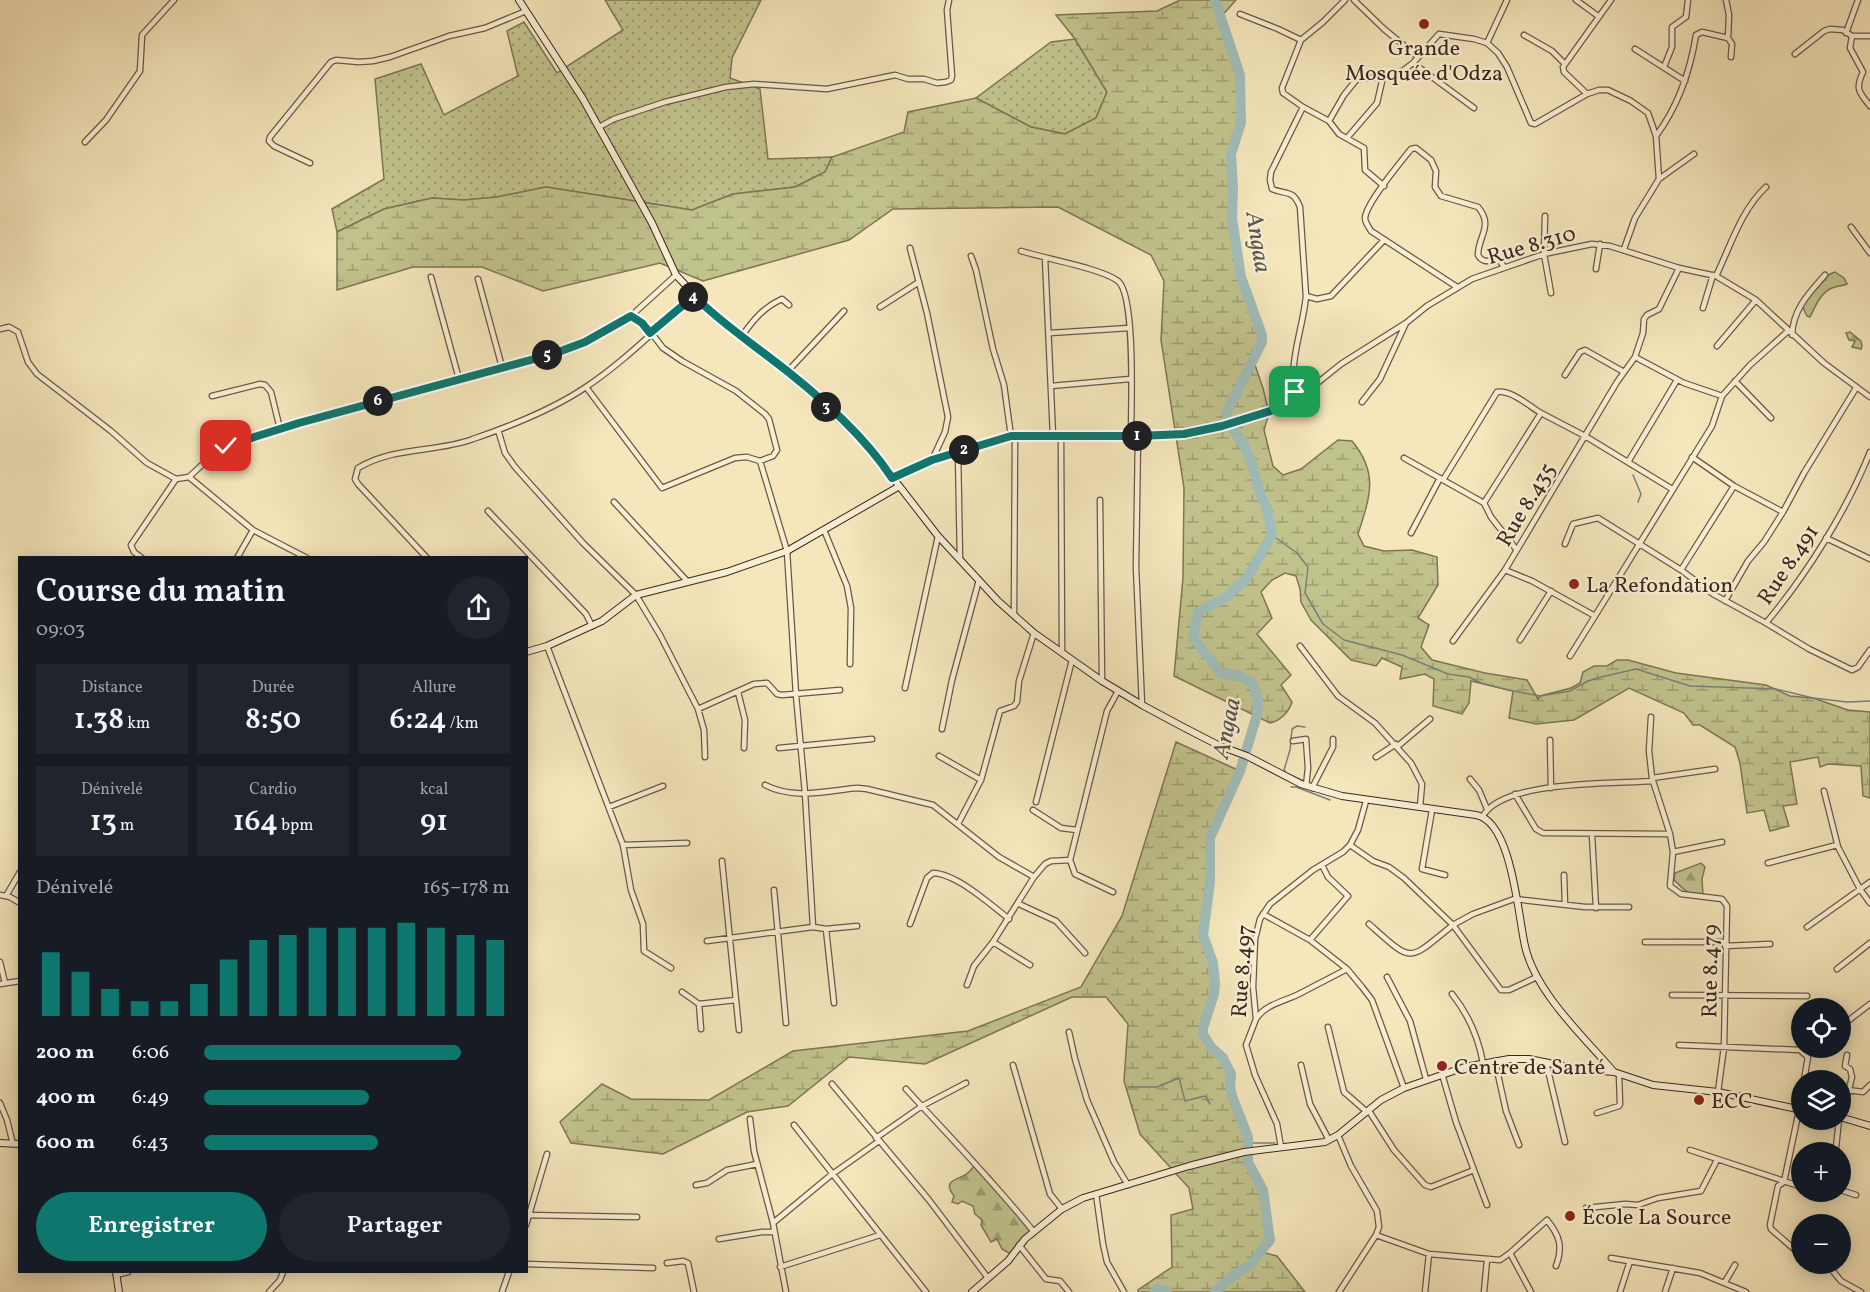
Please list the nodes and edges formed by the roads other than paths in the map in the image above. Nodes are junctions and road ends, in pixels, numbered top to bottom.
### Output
1 (174, 0) edge
2 (519, 0) edge
3 (949, 0) edge
4 (1345, 0) edge
5 (1354, 0) edge
6 (1507, 0) edge
7 (1576, 0) edge
8 (1611, 0) edge
9 (1688, 0) edge
10 (1726, 0) edge
11 (1858, 0) edge
12 (526, 11) junction
13 (1240, 14) dead end
14 (1598, 16) junction
15 (1846, 33) junction
16 (1524, 35) dead end
17 (1852, 36) junction
18 (1870, 36) edge
19 (1728, 38) junction
20 (1301, 40) junction
21 (1487, 43) junction
22 (1635, 49) dead end
23 (1795, 54) dead end
24 (1418, 57) junction
25 (1731, 57) dead end
26 (1413, 63) junction
27 (1565, 64) junction
28 (1664, 67) junction
29 (1383, 77) junction
30 (1685, 81) junction
31 (1587, 94) junction
32 (1870, 106) edge
33 (1303, 107) junction
34 (1474, 108) dead end
35 (1329, 121) junction
36 (599, 127) junction
37 (1656, 136) junction
38 (1347, 138) junction
39 (85, 142) dead end
40 (1694, 154) dead end
41 (310, 163) dead end
42 (1659, 179) junction
43 (1384, 186) junction
44 (1766, 187) dead end
45 (1545, 216) dead end
46 (1851, 227) dead end
47 (1384, 240) junction
48 (1600, 244) junction
49 (910, 248) dead end
50 (1624, 249) junction
51 (1021, 251) dead end
52 (1870, 253) edge
53 (1544, 254) junction
54 (971, 256) dead end
55 (1045, 258) junction
56 (1504, 267) junction
57 (1679, 268) junction
58 (1596, 269) dead end
59 (1825, 274) dead end
60 (676, 275) junction
61 (1715, 276) junction
62 (431, 278) dead end
63 (478, 279) dead end
64 (919, 282) junction
65 (1457, 287) junction
66 (1551, 293) dead end
67 (694, 296) junction
68 (1306, 296) junction
69 (1756, 300) junction
70 (789, 304) dead end
71 (880, 307) dead end
72 (1703, 308) dead end
73 (844, 311) dead end
74 (631, 316) junction
75 (0, 321) edge
76 (1406, 323) junction
77 (3, 328) edge
78 (1129, 328) junction
79 (650, 333) junction
80 (1050, 333) junction
81 (1790, 333) junction
82 (742, 336) junction
83 (1717, 346) dead end
84 (1635, 357) junction
85 (502, 367) junction
86 (787, 372) junction
87 (1624, 372) junction
88 (1565, 375) dead end
89 (459, 379) junction
90 (1130, 379) junction
91 (1677, 380) junction
92 (1735, 381) junction
93 (1051, 386) junction
94 (586, 387) junction
95 (1857, 388) junction
96 (212, 396) dead end
97 (1722, 396) junction
98 (1870, 397) edge
99 (1297, 400) junction
100 (1362, 402) dead end
101 (1540, 413) junction
102 (1772, 418) dead end
103 (1233, 423) joint
104 (280, 429) junction
105 (498, 430) junction
106 (1013, 436) junction
107 (1057, 436) junction
108 (1135, 436) junction
109 (1585, 436) junction
110 (958, 452) junction
111 (1870, 452) edge
112 (1692, 457) junction
113 (1404, 458) dead end
114 (932, 460) junction
115 (760, 461) junction
116 (1628, 462) junction
117 (189, 477) junction
118 (892, 478) junction
119 (176, 479) junction
120 (1441, 479) junction
121 (1734, 486) junction
122 (898, 487) junction
123 (1672, 489) junction
124 (1100, 500) dead end
125 (614, 502) dead end
126 (1484, 503) junction
127 (488, 511) dead end
128 (1783, 512) junction
129 (253, 530) junction
130 (824, 530) junction
131 (1411, 533) dead end
132 (938, 536) junction
133 (1826, 538) junction
134 (1565, 543) dead end
135 (1639, 543) junction
136 (1516, 549) junction
137 (787, 551) junction
138 (139, 556) edge
139 (238, 556) edge
140 (303, 556) edge
141 (425, 556) edge
142 (1870, 559) edge
143 (960, 560) junction
144 (1505, 570) junction
145 (1681, 570) junction
146 (979, 580) junction
147 (687, 581) junction
148 (1551, 591) junction
149 (636, 595) junction
150 (1725, 601) junction
151 (1014, 614) junction
152 (1595, 616) junction
153 (1766, 623) junction
154 (592, 626) junction
155 (1034, 633) junction
156 (1520, 640) dead end
157 (1453, 641) dead end
158 (548, 646) junction
159 (1300, 646) dead end
160 (1870, 650) edge
161 (528, 651) edge
162 (1062, 653) junction
163 (1570, 656) dead end
164 (1072, 660) junction
165 (849, 664) dead end
166 (1102, 681) junction
167 (905, 688) dead end
168 (840, 690) dead end
169 (1118, 691) junction
170 (738, 692) junction
171 (796, 695) junction
172 (1142, 705) junction
173 (698, 710) junction
174 (1651, 717) dead end
175 (1430, 719) dead end
176 (942, 729) dead end
177 (872, 739) dead end
178 (1333, 739) dead end
179 (1550, 740) dead end
180 (1293, 741) dead end
181 (1397, 745) junction
182 (801, 746) junction
183 (744, 748) dead end
184 (779, 748) dead end
185 (939, 756) dead end
186 (705, 757) dead end
187 (1376, 757) dead end
188 (1715, 769) dead end
189 (1470, 779) dead end
190 (981, 780) junction
191 (1653, 780) junction
192 (765, 785) dead end
193 (663, 786) dead end
194 (1309, 787) junction
195 (1551, 788) junction
196 (1824, 791) dead end
197 (805, 793) junction
198 (1515, 794) junction
199 (1366, 801) junction
200 (1036, 802) dead end
201 (609, 807) junction
202 (1420, 808) junction
203 (1487, 808) junction
204 (1033, 810) dead end
205 (1432, 810) junction
206 (1483, 816) junction
207 (958, 824) junction
208 (1077, 830) junction
209 (1670, 834) junction
210 (1592, 835) junction
211 (1722, 842) dead end
212 (687, 843) dead end
213 (623, 844) junction
214 (1350, 845) junction
215 (1837, 845) junction
216 (1673, 852) junction
217 (722, 861) dead end
218 (1070, 861) junction
219 (1768, 863) dead end
220 (1322, 865) junction
221 (18, 875) edge
222 (1445, 875) dead end
223 (1564, 875) dead end
224 (1034, 877) junction
225 (1870, 882) edge
226 (1860, 889) junction
227 (774, 890) dead end
228 (1113, 892) dead end
229 (3, 896) edge
230 (1518, 899) junction
231 (18, 902) edge
232 (1870, 903) edge
233 (1018, 904) junction
234 (1565, 905) junction
235 (1629, 907) dead end
236 (1596, 908) junction
237 (1263, 914) junction
238 (1009, 919) junction
239 (910, 924) dead end
240 (1369, 924) dead end
241 (1453, 925) junction
242 (857, 926) dead end
243 (813, 927) junction
244 (1807, 927) dead end
245 (825, 929) junction
246 (778, 931) junction
247 (731, 939) junction
248 (1310, 940) junction
249 (707, 941) dead end
250 (993, 942) junction
251 (1645, 942) dead end
252 (1870, 943) edge
253 (1725, 944) junction
254 (1770, 944) dead end
255 (1085, 953) dead end
256 (0, 962) edge
257 (1030, 965) dead end
258 (671, 968) dead end
259 (1347, 969) junction
260 (1837, 969) dead end
261 (1387, 977) dead end
262 (1537, 977) junction
263 (18, 981) edge
264 (3, 983) edge
265 (967, 985) dead end
266 (682, 992) dead end
267 (1452, 994) dead end
268 (1672, 995) dead end
269 (1725, 996) junction
270 (1807, 996) dead end
271 (736, 1000) junction
272 (834, 1003) dead end
273 (699, 1004) junction
274 (1870, 1004) edge
275 (1256, 1019) junction
276 (1851, 1019) edge
277 (786, 1023) dead end
278 (1328, 1028) dead end
279 (701, 1029) dead end
280 (739, 1030) dead end
281 (1069, 1032) dead end
282 (1679, 1046) dead end
283 (1725, 1047) junction
284 (1495, 1061) junction
285 (1546, 1062) junction
286 (1483, 1063) junction
287 (1013, 1065) dead end
288 (1301, 1065) dead end
289 (1806, 1070) edge
290 (1616, 1073) junction
291 (1442, 1074) junction
292 (1425, 1079) junction
293 (966, 1083) dead end
294 (832, 1084) dead end
295 (1870, 1085) edge
296 (1404, 1088) junction
297 (906, 1089) dead end
298 (1851, 1090) edge
299 (1718, 1092) junction
300 (0, 1103) edge
301 (922, 1106) junction
302 (1791, 1107) edge
303 (1368, 1112) junction
304 (1597, 1113) dead end
305 (750, 1119) dead end
306 (1851, 1121) edge
307 (794, 1125) dead end
308 (1870, 1126) edge
309 (1795, 1130) edge
310 (1338, 1135) junction
311 (878, 1140) junction
312 (1329, 1140) junction
313 (1565, 1142) dead end
314 (0, 1143) edge
315 (16, 1144) edge
316 (1519, 1145) dead end
317 (1281, 1147) junction
318 (1690, 1150) dead end
319 (547, 1154) dead end
320 (1717, 1161) junction
321 (757, 1164) junction
322 (1474, 1170) junction
323 (831, 1174) junction
324 (1784, 1182) junction
325 (1791, 1184) edge
326 (696, 1185) dead end
327 (1128, 1185) junction
328 (1851, 1193) edge
329 (1095, 1194) junction
330 (1856, 1195) dead end
331 (1487, 1205) dead end
332 (1586, 1208) dead end
333 (1062, 1209) junction
334 (529, 1215) edge
335 (637, 1217) dead end
336 (773, 1223) junction
337 (774, 1232) junction
338 (1034, 1232) junction
339 (880, 1235) junction
340 (1376, 1235) junction
341 (719, 1239) dead end
342 (1019, 1245) junction
343 (1791, 1246) edge
344 (1510, 1253) junction
345 (1429, 1254) junction
346 (1611, 1258) dead end
347 (1487, 1260) junction
348 (1630, 1261) junction
349 (667, 1263) dead end
350 (528, 1264) edge
351 (1735, 1265) dead end
352 (1556, 1266) dead end
353 (780, 1267) junction
354 (653, 1268) dead end
355 (1673, 1268) junction
356 (284, 1273) edge
357 (509, 1273) edge
358 (116, 1274) edge
359 (1835, 1274) edge
360 (988, 1278) junction
361 (1725, 1282) junction
362 (1732, 1285) junction
363 (119, 1292) edge
364 (269, 1292) edge
365 (502, 1292) edge
366 (693, 1292) edge
367 (786, 1292) edge
368 (926, 1292) edge
369 (972, 1292) edge
370 (1069, 1292) edge
371 (1124, 1292) edge
372 (1339, 1292) edge
373 (1425, 1292) edge
374 (1484, 1292) edge
375 (1531, 1292) edge
376 (1620, 1292) edge
377 (1665, 1292) edge
378 (1730, 1292) edge
379 (1746, 1292) edge
380 (1861, 1292) edge

1 - 39 street
2 - 12 street
3 - 36 street
4 - 20 street
5 - 24 street
6 - 21 street
7 - 14 street
8 - 14 street
9 - 28 street
10 - 19 street
11 - 15 street
12 - 36 street
12 - 41 street
13 - 20 street
14 - 27 street
15 - 17 street
15 - 23 street
16 - 27 street
17 - 18 street
17 - 32 street
19 - 25 street
19 - 30 street
20 - 33 street
21 - 24 street
21 - 31 street
22 - 28 street
24 - 26 street
26 - 29 street
26 - 34 street
27 - 31 street
28 - 30 street
29 - 35 street
29 - 38 street
30 - 37 street
31 - 37 street
33 - 35 street
33 - 68 street
35 - 38 street
36 - 60 street
37 - 42 street
38 - 43 street
40 - 42 street
42 - 50 street
43 - 47 street
43 - 56 street
44 - 61 street
45 - 53 street
46 - 52 street
47 - 65 street
47 - 68 street
48 - 50 street, Rue 8.310
48 - 53 street, Rue 8.310
48 - 58 street
49 - 64 street
50 - 57 street, Rue 8.310
51 - 55 street
53 - 56 street, Rue 8.310
53 - 66 street
54 - 106 street
55 - 78 street
55 - 80 street
56 - 65 street, Rue 8.310
57 - 61 street, Rue 8.310
57 - 84 street
59 - 81 street
60 - 67 street
60 - 74 street
61 - 69 street, Rue 8.310
61 - 72 street
62 - 89 street
63 - 85 street
64 - 71 street
64 - 114 street
65 - 76 street, Rue 8.310
67 - 79 street
67 - 82 street
68 - 99 street
69 - 81 street, Rue 8.310
69 - 83 street
70 - 82 street
73 - 86 street
74 - 79 street
74 - 85 street
75 - 77 street
76 - 99 street, Rue 8.310
76 - 100 street
77 - 119 street
78 - 80 street
78 - 90 street
79 - 94 street
79 - 115 street
80 - 93 street
81 - 92 street
81 - 95 street, Rue 8.310
82 - 86 street
84 - 87 street, Rue 8.435
84 - 91 street
85 - 89 street
86 - 118 street
87 - 88 street
87 - 109 street, Rue 8.435
89 - 104 street
90 - 93 street
90 - 108 street
91 - 97 street
91 - 116 street
92 - 97 street
92 - 102 street
93 - 107 street
94 - 105 street
94 - 115 street
95 - 98 street, Rue 8.310
95 - 128 street
96 - 104 street
97 - 112 street
99 - 103 street, Rue 8.310
101 - 109 street
101 - 120 street
101 - 126 street
103 - 108 street
104 - 117 street
105 - 141 street
105 - 149 street
106 - 107 street
106 - 110 street
106 - 151 street
107 - 108 street
107 - 162 street
108 - 172 street
109 - 116 street
109 - 136 street, Rue 8.435
110 - 114 street
110 - 143 street
111 - 133 street, Rue 8.491
112 - 121 street
112 - 123 street
113 - 120 street
114 - 118 street
115 - 137 street
116 - 123 street
117 - 119 street
117 - 129 street
118 - 122 street
119 - 138 street
120 - 126 street
120 - 131 street
121 - 128 street
121 - 145 street
122 - 130 street
122 - 132 street
123 - 135 street
124 - 166 street
125 - 147 street
126 - 136 street
127 - 154 street
128 - 150 street
129 - 139 street
129 - 140 street
130 - 137 street
130 - 165 street
132 - 143 street
132 - 167 street
133 - 142 street
133 - 153 street, Rue 8.491
134 - 135 street, Rue 8.491
135 - 145 street, Rue 8.491
135 - 152 street
136 - 144 street, Rue 8.435
137 - 147 street
137 - 171 street
143 - 146 street
144 - 148 street, Rue 8.435
144 - 157 street
145 - 150 street, Rue 8.491
146 - 151 street
146 - 176 street
147 - 149 street
148 - 152 street, Rue 8.435
148 - 156 street
149 - 154 street
149 - 173 street
150 - 153 street, Rue 8.491
151 - 155 street
152 - 163 street
153 - 160 street
154 - 158 street
155 - 162 street
155 - 190 street
158 - 161 street
158 - 201 street
159 - 181 street
162 - 164 street
164 - 166 street
164 - 200 street
166 - 169 street
168 - 171 street
169 - 172 street
169 - 208 street
170 - 171 street
170 - 173 street
170 - 183 street
171 - 182 street
172 - 194 street
173 - 186 street
174 - 191 street, Rue 8.479
175 - 181 street
177 - 182 street
178 - 194 street
179 - 195 street
180 - 194 street
181 - 187 street
181 - 202 street
182 - 184 street
182 - 197 street
185 - 190 street
188 - 191 street
189 - 203 street
190 - 207 street
191 - 195 street
191 - 209 street, Rue 8.479
192 - 197 street
193 - 201 street
194 - 199 street
195 - 198 street
196 - 215 street
197 - 207 street
197 - 243 street
198 - 203 street
198 - 210 street
199 - 202 street
199 - 214 street
201 - 213 street
202 - 205 street
203 - 206 street
204 - 208 street
205 - 206 street
205 - 222 street
206 - 230 street
207 - 224 street
208 - 218 street
209 - 210 street
209 - 216 street, Rue 8.479
210 - 236 street
211 - 216 street
212 - 213 street
213 - 258 street
214 - 220 street, Rue 8.497
214 - 241 street
215 - 219 street
215 - 226 street
216 - 253 street, Rue 8.479
217 - 247 street
218 - 224 street
218 - 228 street
220 - 237 street, Rue 8.497
220 - 248 street
221 - 229 street
223 - 234 street
224 - 233 street
225 - 226 street
226 - 232 street
226 - 244 street
227 - 246 street
229 - 231 street
230 - 234 street
230 - 241 street
230 - 262 street
233 - 238 street
233 - 255 street
234 - 236 street
235 - 236 street
237 - 248 street
237 - 275 street, Rue 8.497
238 - 239 street
238 - 250 street
240 - 241 street
241 - 262 street
242 - 245 street
243 - 245 street
243 - 246 street
245 - 272 street
246 - 247 street
246 - 277 street
247 - 249 street
247 - 271 street
248 - 259 street
250 - 257 street
250 - 265 street
251 - 253 street
252 - 260 street
253 - 254 street
253 - 269 street, Rue 8.479
256 - 264 street
259 - 275 street
259 - 296 street
261 - 292 street
262 - 290 street
263 - 264 street
266 - 273 street
267 - 286 street
268 - 269 street
269 - 270 street
269 - 283 street, Rue 8.479
271 - 273 street
271 - 280 street
273 - 279 street
274 - 276 street
275 - 317 street, Rue 8.497
278 - 303 street
281 - 327 street
282 - 283 street
283 - 289 street
283 - 299 street, Rue 8.479
284 - 285 street
284 - 286 street
284 - 316 street
285 - 290 street
285 - 313 street
286 - 291 street
287 - 333 street
288 - 312 street
290 - 299 street
290 - 304 street
291 - 292 street
291 - 322 street
292 - 296 street
293 - 301 street
294 - 311 street
295 - 298 street
296 - 303 street
297 - 301 street
299 - 302 street
300 - 315 street
301 - 311 street
301 - 338 street
303 - 310 street
303 - 322 street
305 - 321 street
306 - 308 street
307 - 323 street
309 - 324 street
310 - 312 street
310 - 340 street
311 - 323 street
311 - 360 street
312 - 317 street
314 - 315 street
317 - 327 street
318 - 320 street
319 - 334 street
320 - 324 street
320 - 332 street
321 - 326 street
321 - 336 street
322 - 331 street
323 - 336 street
323 - 339 street
324 - 325 street
324 - 343 street
327 - 329 street
328 - 330 street
329 - 333 street
329 - 371 street
333 - 338 street
334 - 335 street
336 - 337 street
337 - 341 street
337 - 353 street
338 - 342 street
339 - 353 street
339 - 368 street
340 - 345 street
340 - 372 street
342 - 360 street
342 - 370 street
344 - 347 street
344 - 352 street
344 - 375 street
345 - 347 street
345 - 373 street
346 - 348 street
347 - 374 street
348 - 355 street
348 - 376 street
349 - 366 street
350 - 354 street
351 - 361 street
353 - 367 street
355 - 361 street
355 - 377 street
356 - 364 street
357 - 365 street
358 - 363 street
359 - 380 street
360 - 369 street
361 - 362 street
362 - 378 street
362 - 379 street

